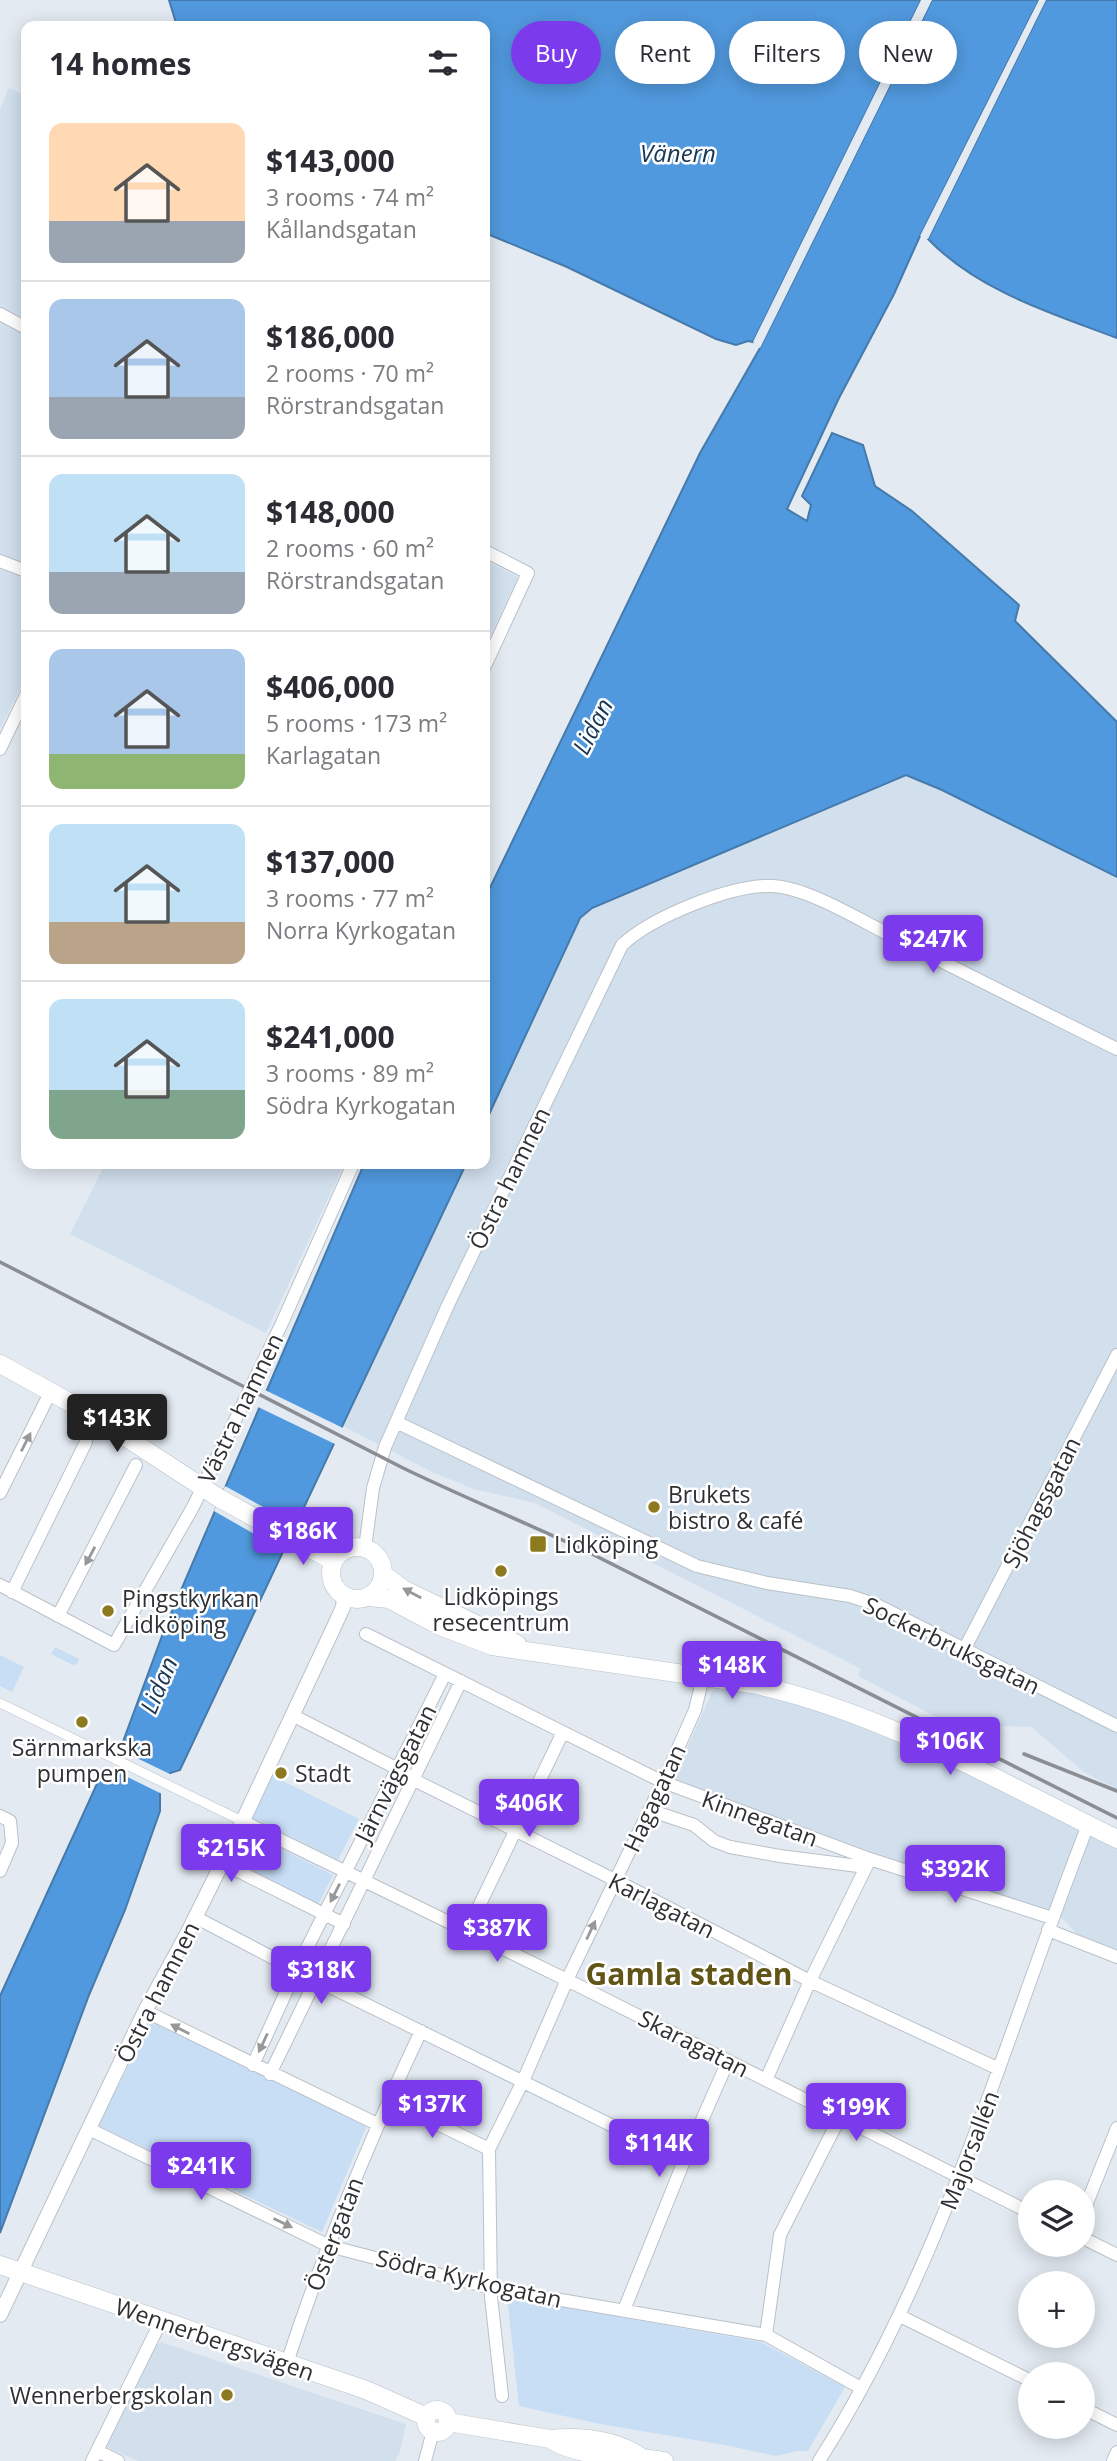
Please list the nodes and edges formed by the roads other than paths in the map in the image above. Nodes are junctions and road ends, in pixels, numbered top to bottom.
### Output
1 (0, 314) edge
2 (21, 325) edge
3 (490, 554) edge
4 (0, 561) edge
5 (21, 569) edge
6 (490, 655) edge
7 (21, 705) edge
8 (0, 749) edge
9 (1117, 1049) edge
10 (351, 1169) edge
11 (1117, 1355) edge
12 (0, 1364) edge
13 (51, 1391) junction
14 (396, 1422) junction
15 (86, 1442) dead end
16 (136, 1465) dead end
17 (202, 1488) junction
18 (0, 1493) edge
19 (365, 1548) junction
20 (333, 1561) junction
21 (383, 1574) junction
22 (6, 1589) edge
23 (344, 1596) junction
24 (369, 1597) junction
25 (58, 1616) junction
26 (366, 1634) dead end
27 (965, 1648) junction
28 (539, 1654) junction
29 (445, 1674) junction
30 (703, 1677) junction
31 (461, 1682) junction
32 (0, 1703) edge
33 (292, 1715) junction
34 (1117, 1726) edge
35 (563, 1732) junction
36 (398, 1769) junction
37 (414, 1780) junction
38 (663, 1782) junction
39 (649, 1811) junction
40 (5, 1819) edge
41 (242, 1821) junction
42 (1088, 1825) junction
43 (515, 1830) junction
44 (1117, 1839) edge
45 (222, 1863) junction
46 (868, 1863) junction
47 (0, 1871) edge
48 (345, 1872) junction
49 (615, 1880) junction
50 (364, 1881) junction
51 (324, 1915) junction
52 (195, 1917) junction
53 (344, 1924) junction
54 (1050, 1924) junction
55 (467, 1931) junction
56 (1117, 1957) edge
57 (296, 1970) junction
58 (316, 1979) junction
59 (567, 1980) junction
60 (810, 1981) junction
61 (145, 2011) junction
62 (421, 2031) junction
63 (728, 2061) junction
64 (253, 2065) junction
65 (999, 2069) junction
66 (270, 2074) junction
67 (766, 2080) junction
68 (523, 2081) junction
69 (388, 2100) junction
70 (840, 2117) junction
71 (377, 2124) junction
72 (1117, 2128) edge
73 (89, 2129) junction
74 (489, 2149) junction
75 (684, 2161) junction
76 (960, 2178) junction
77 (1095, 2183) edge
78 (1018, 2207) edge
79 (1095, 2244) edge
80 (329, 2246) junction
81 (1117, 2255) edge
82 (1, 2265) edge
83 (21, 2272) junction
84 (491, 2288) junction
85 (624, 2311) junction
86 (0, 2315) edge
87 (900, 2316) junction
88 (161, 2321) junction
89 (766, 2335) junction
90 (287, 2362) junction
91 (1018, 2375) edge
92 (861, 2388) junction
93 (502, 2396) dead end
94 (1095, 2414) edge
95 (436, 2423) junction
96 (1117, 2425) edge
97 (550, 2439) junction
98 (1117, 2452) edge
99 (94, 2456) edge
100 (592, 2457) edge
101 (641, 2457) junction
102 (118, 2461) edge
103 (425, 2461) edge
104 (664, 2461) edge
105 (820, 2461) edge
106 (1113, 2461) edge

1 - 2 street
3 - 6 street
4 - 5 street
7 - 8 street
9 - 14 street, Östra hamnen
10 - 17 street, Västra hamnen
11 - 27 street, Sjöhagsgatan
12 - 13 main road
13 - 17 main road
18 -> 13 street
14 - 19 street, Östra hamnen
14 - 27 street, Sockerbruksgatan
15 - 22 street
16 -> 25 street
17 - 20 main road
17 - 25 street, Västra hamnen
19 - 20 main road
19 - 21 main road
20 - 23 main road
21 - 24 main road
28 -> 21 main road
22 - 25 street
23 - 24 main road
23 - 33 street, Östra hamnen
24 - 28 main road
26 - 29 street, Kinnegatan
27 - 34 street, Sockerbruksgatan
28 - 30 main road
29 - 31 street, Kinnegatan
29 - 36 street, Järnvägsgatan
30 - 38 street, Hagagatan
30 - 42 main road
31 - 35 street, Kinnegatan
31 - 37 street, Järnvägsgatan
32 - 41 street
33 - 36 street, Karlagatan
33 - 41 street, Östra hamnen
35 - 38 street, Kinnegatan
35 - 43 street
36 - 37 street, Karlagatan
36 - 48 street, Järnvägsgatan
37 - 43 street, Karlagatan
37 - 50 street, Järnvägsgatan
38 - 39 street, Hagagatan
38 - 46 street, Kinnegatan
39 - 46 street
39 - 49 street, Hagagatan
40 - 47 street
41 - 45 street, Östra hamnen
41 - 48 street, Skaragatan
42 - 44 main road
42 - 54 street, Majorsallén
43 - 49 street, Karlagatan
43 - 55 street
45 - 51 street
45 - 52 street, Östra hamnen
46 - 54 street, Kinnegatan
46 - 60 street
48 - 50 street, Skaragatan
48 -> 51 street, Järnvägsgatan
59 -> 49 street, Hagagatan
49 - 60 street, Karlagatan
50 - 53 street, Järnvägsgatan
50 - 55 street, Skaragatan
51 - 53 street
51 - 57 street, Järnvägsgatan
52 - 57 street
52 - 61 street, Östra hamnen
53 - 58 street, Järnvägsgatan
54 - 56 street, Kinnegatan
54 - 65 street, Majorsallén
55 - 59 street, Skaragatan
57 - 58 street
57 -> 64 street, Järnvägsgatan
58 - 62 street
58 - 66 street, Järnvägsgatan
59 - 63 street, Skaragatan
59 - 68 street, Hagagatan
60 - 65 street, Karlagatan
60 - 67 street
64 -> 61 street
61 - 73 street, Östra hamnen
62 - 68 street
62 - 69 street, Östergatan
63 - 67 street, Skaragatan
63 - 75 street
64 - 66 street
65 - 76 street, Majorsallén
66 - 71 street
67 - 70 street, Skaragatan
68 - 74 street, Hagagatan
68 - 75 street
69 - 71 street, Östergatan
69 - 74 street
70 - 76 street, Skaragatan
70 - 89 street
71 - 80 street, Östergatan
72 - 77 street
73 -> 80 street, Södra Kyrkogatan
73 - 83 street, Östra hamnen
74 - 84 street, Hagagatan
75 - 85 street
76 - 78 street, Skaragatan
76 - 87 street, Majorsallén
79 - 81 street
80 - 84 street, Södra Kyrkogatan
80 - 90 street, Östergatan
82 - 83 main road, Wennerbergsvägen
83 - 86 street, Östra hamnen
83 - 88 main road, Wennerbergsvägen
84 - 85 street, Södra Kyrkogatan
84 - 93 street, Hagagatan
85 - 89 street, Södra Kyrkogatan
87 - 91 street
87 - 92 street, Majorsallén
88 - 90 main road, Wennerbergsvägen
88 - 99 street
89 - 92 street, Södra Kyrkogatan
90 - 95 main road, Wennerbergsvägen
92 - 105 street, Majorsallén
94 - 96 street
95 - 97 main road, Wennerbergsvägen
95 - 103 street
97 - 100 main road, Wennerbergsvägen
97 - 101 main road, Wennerbergsvägen
98 - 106 street
99 - 102 street
100 - 101 main road, Wennerbergsvägen
101 - 104 main road, Wennerbergsvägen

